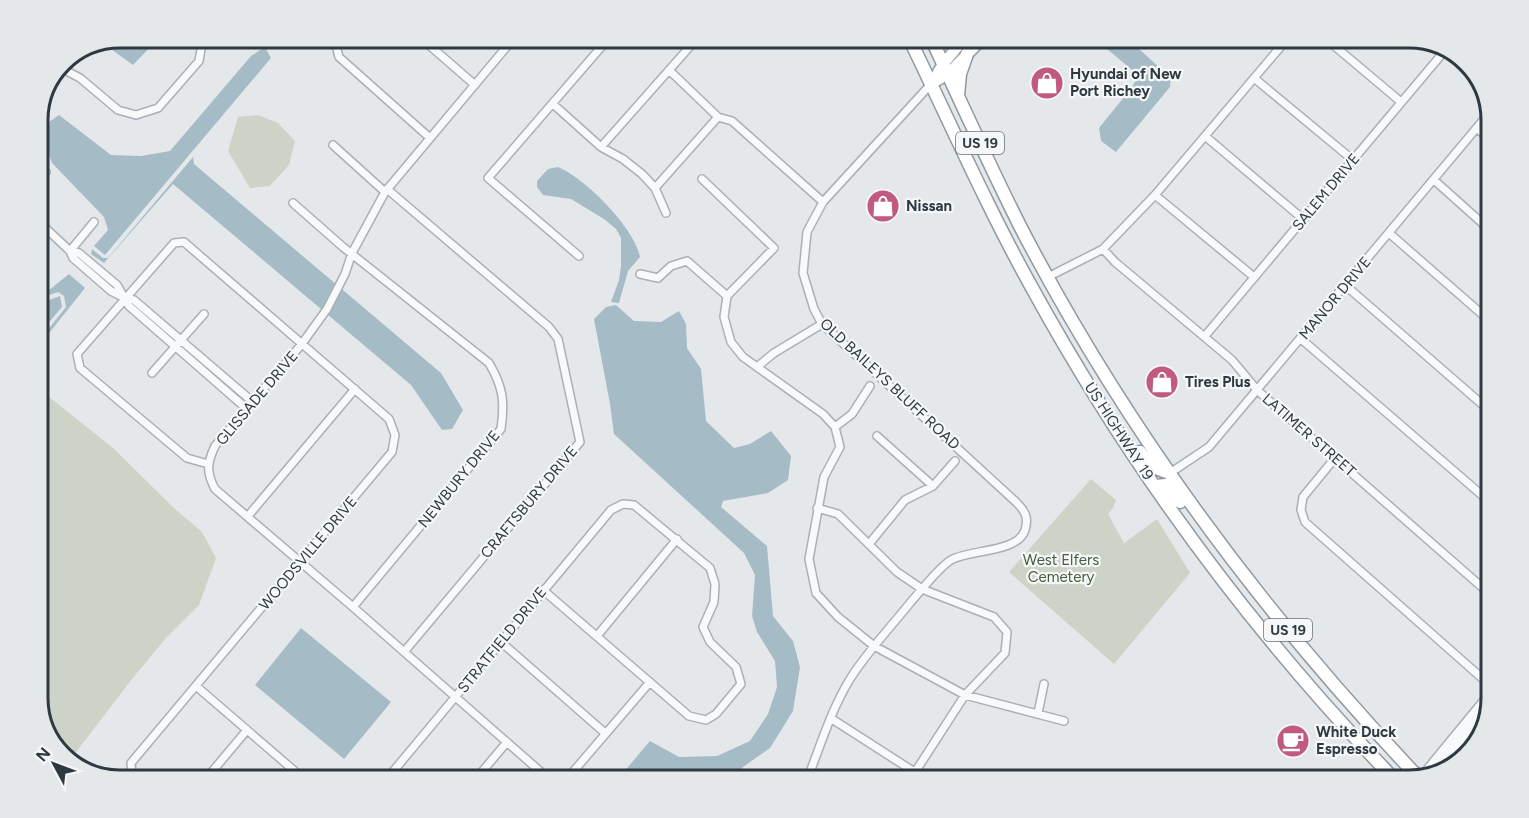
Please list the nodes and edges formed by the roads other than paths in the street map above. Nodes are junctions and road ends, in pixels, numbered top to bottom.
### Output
1 (201, 48) edge
2 (337, 48) edge
3 (432, 48) edge
4 (506, 48) edge
5 (601, 48) edge
6 (689, 48) edge
7 (914, 48) edge
8 (936, 48) edge
9 (959, 48) edge
10 (973, 48) edge
11 (1279, 48) edge
12 (1337, 48) edge
13 (967, 54) junction
14 (1441, 55) edge
15 (946, 69) junction
16 (669, 70) junction
17 (67, 71) edge
18 (1254, 78) junction
19 (931, 84) junction
20 (475, 85) junction
21 (958, 96) junction
22 (1401, 102) junction
23 (553, 104) junction
24 (718, 117) junction
25 (1481, 123) edge
26 (1477, 128) junction
27 (1481, 132) edge
28 (1205, 136) junction
29 (430, 138) junction
30 (333, 146) dead end
31 (601, 147) junction
32 (1353, 160) junction
33 (702, 179) dead end
34 (1434, 180) junction
35 (655, 188) junction
36 (386, 190) junction
37 (1155, 195) junction
38 (823, 202) junction
39 (293, 203) dead end
40 (666, 213) dead end
41 (1303, 219) junction
42 (94, 222) dead end
43 (1481, 222) edge
44 (48, 233) edge
45 (1389, 233) junction
46 (1103, 249) junction
47 (69, 251) junction
48 (352, 253) junction
49 (579, 256) dead end
50 (640, 274) dead end
51 (1048, 277) junction
52 (1254, 277) junction
53 (1345, 285) junction
54 (727, 296) junction
55 (124, 298) junction
56 (1481, 313) edge
57 (204, 314) dead end
58 (822, 324) junction
59 (1205, 336) junction
60 (1300, 338) junction
61 (178, 343) junction
62 (301, 345) junction
63 (757, 367) junction
64 (152, 373) dead end
65 (870, 386) dead end
66 (231, 389) junction
67 (355, 389) junction
68 (1257, 390) junction
69 (1098, 400) junction
70 (252, 402) junction
71 (1481, 403) edge
72 (247, 409) junction
73 (835, 427) junction
74 (877, 436) dead end
75 (1335, 458) junction
76 (955, 460) dead end
77 (208, 464) junction
78 (1170, 473) junction
79 (933, 486) junction
80 (1155, 486) junction
81 (1481, 494) edge
82 (817, 508) junction
83 (248, 516) junction
84 (677, 539) junction
85 (869, 544) junction
86 (300, 562) junction
87 (1239, 569) junction
88 (1481, 586) edge
89 (922, 589) junction
90 (543, 590) junction
91 (353, 606) junction
92 (597, 636) junction
93 (501, 642) junction
94 (874, 646) junction
95 (404, 652) junction
96 (1481, 677) edge
97 (650, 682) junction
98 (1044, 684) dead end
99 (196, 686) junction
100 (965, 695) junction
101 (455, 697) junction
102 (1480, 706) edge
103 (1038, 713) junction
104 (831, 719) junction
105 (1064, 721) dead end
106 (1476, 723) edge
107 (247, 730) junction
108 (605, 733) junction
109 (507, 742) junction
110 (1446, 760) edge
111 (1430, 767) edge
112 (131, 770) edge
113 (213, 770) edge
114 (290, 770) edge
115 (394, 770) edge
116 (483, 770) edge
117 (539, 770) edge
118 (574, 770) edge
119 (811, 770) edge
120 (909, 770) edge
121 (916, 770) edge
122 (1386, 770) edge
123 (1412, 770) edge

1 - 17 street
2 - 29 street
3 - 20 street
4 - 20 street, GLISSADE DRIVE
5 - 23 street
6 - 16 street
7 - 19 highway, US HIGHWAY 19 / US 19
8 - 15 highway, US HIGHWAY 19 / US 19
9 - 15 main road
10 - 13 main road
11 - 18 street
12 - 22 street
13 - 15 main road
13 - 21 highway
14 - 22 street, SALEM DRIVE
15 - 19 main road
15 - 21 highway, US HIGHWAY 19 / US 19
16 - 24 street
16 - 31 street
18 - 28 street
18 - 32 street
19 - 38 street, OLD BAILEYS BLUFF ROAD
19 - 69 highway, US HIGHWAY 19 / US 19
20 - 29 street, GLISSADE DRIVE
21 - 51 highway, US HIGHWAY 19 / US 19
22 - 32 street, SALEM DRIVE
23 - 31 street
23 - 49 street
24 - 35 street
24 - 38 street
25 - 26 street, MANOR DRIVE
26 - 27 street
26 - 34 street, MANOR DRIVE
28 - 37 street
28 - 41 street
29 - 36 street, GLISSADE DRIVE
30 - 36 street
31 - 35 street
32 - 41 street, SALEM DRIVE
33 - 54 street
34 - 43 street
34 - 45 street, MANOR DRIVE
35 - 40 street
36 - 48 street, GLISSADE DRIVE
36 - 95 street, CRAFTSBURY DRIVE
37 - 46 street
37 - 52 street
38 - 58 street, OLD BAILEYS BLUFF ROAD
39 - 48 street, NEWBURY DRIVE
41 - 52 street, SALEM DRIVE
42 - 47 street
44 - 47 street
45 - 53 street, MANOR DRIVE
45 - 56 street
46 - 51 street
46 - 59 street, LATIMER STREET
47 - 55 street
48 - 62 street, GLISSADE DRIVE
48 - 91 street, NEWBURY DRIVE
50 - 54 street
51 - 78 highway, US HIGHWAY 19 / US 19
52 - 59 street, SALEM DRIVE
53 - 60 street, MANOR DRIVE
53 - 71 street
54 - 63 street
55 - 61 street
55 - 62 street, WOODSVILLE DRIVE
55 - 77 street, WOODSVILLE DRIVE
57 - 61 street
58 - 63 street
58 - 89 street, OLD BAILEYS BLUFF ROAD
59 - 68 street, LATIMER STREET
60 - 68 street, MANOR DRIVE
60 - 81 street
61 - 64 street
61 - 66 street
62 - 67 street, WOODSVILLE DRIVE
62 - 70 street, GLISSADE DRIVE
63 - 73 street
65 - 73 street
66 - 70 street
66 - 72 street
67 - 83 street
67 - 86 street, WOODSVILLE DRIVE
68 - 75 street, LATIMER STREET
68 - 78 street, MANOR DRIVE
69 - 78 highway
69 - 80 highway, US HIGHWAY 19 / US 19
70 - 72 street, GLISSADE DRIVE
72 - 77 street, GLISSADE DRIVE
73 - 82 street
74 - 79 street
75 - 88 street, LATIMER STREET
75 - 96 street
76 - 79 street
77 - 83 street
78 - 87 highway, US HIGHWAY 19 / US 19
79 - 85 street
80 - 87 highway
80 - 122 highway, US HIGHWAY 19 / US 19
82 - 85 street
82 - 94 street
83 - 86 street
84 - 90 street, STRATFIELD DRIVE
84 - 92 street
84 - 97 street
85 - 89 street
86 - 91 street
86 - 99 street, WOODSVILLE DRIVE
87 - 123 highway, US HIGHWAY 19 / US 19
89 - 94 street
89 - 100 street
90 - 92 street
90 - 93 street, STRATFIELD DRIVE
91 - 95 street
92 - 97 street
93 - 101 street, STRATFIELD DRIVE
93 - 108 street
94 - 100 street
94 - 104 street
95 - 101 street
97 - 108 street
98 - 103 street
99 - 107 street
99 - 112 street, WOODSVILLE DRIVE
100 - 103 street
100 - 121 street
101 - 109 street
101 - 115 street, STRATFIELD DRIVE
102 - 111 street
103 - 105 street
104 - 119 street
104 - 120 street
106 - 110 street
107 - 113 street
107 - 114 street
108 - 118 street
109 - 116 street
109 - 117 street

